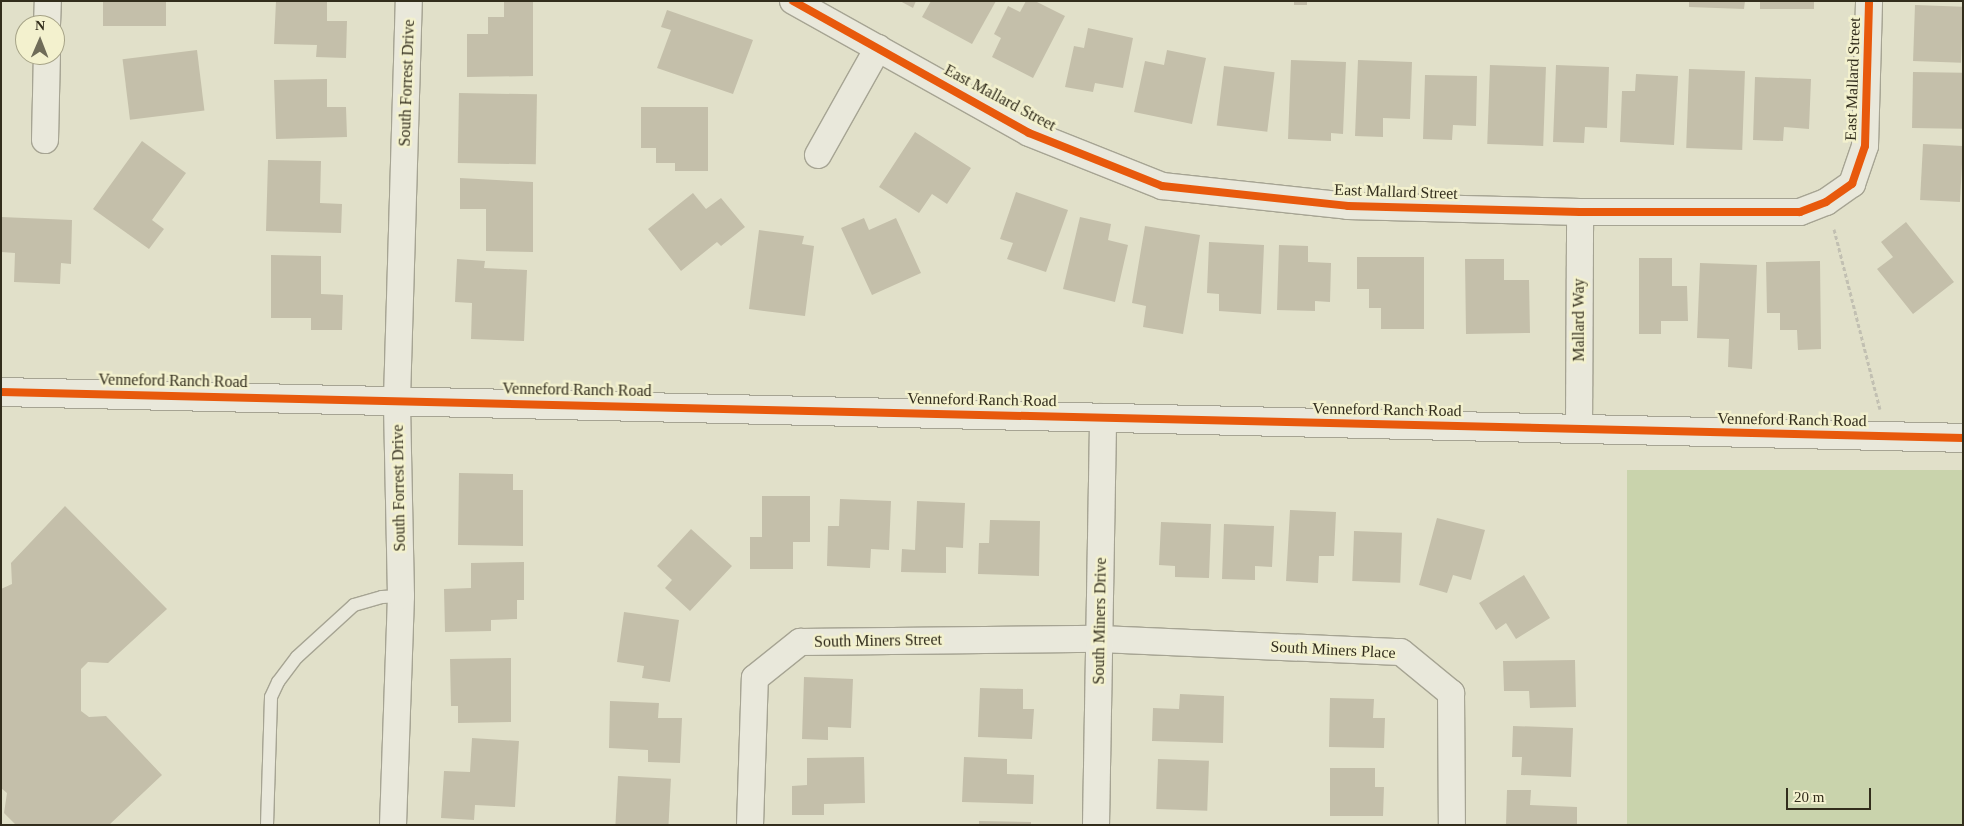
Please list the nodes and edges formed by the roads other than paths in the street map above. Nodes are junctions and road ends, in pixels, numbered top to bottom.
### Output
1 (48, 1) edge
2 (409, 1) edge
3 (793, 1) edge
4 (1869, 1) edge
5 (47, 15) edge
6 (878, 48) junction
7 (47, 65) edge
8 (46, 140) dead end
9 (818, 155) dead end
10 (1580, 212) junction
11 (1, 392) edge
12 (397, 400) junction
13 (1103, 417) junction
14 (1579, 428) junction
15 (1963, 438) edge
16 (401, 596) junction
17 (1100, 638) junction
18 (267, 825) edge
19 (393, 825) edge
20 (750, 825) edge
21 (1096, 825) edge
22 (1452, 825) edge

1 - 5 street
2 - 12 street, South Forrest Drive
3 - 6 street, East Mallard Street
4 - 10 street, East Mallard Street
6 - 9 street
6 - 10 street, East Mallard Street
7 - 8 street
10 - 14 street, Mallard Way
11 - 12 street, Venneford Ranch Road
12 - 13 street, Venneford Ranch Road
12 - 16 street, South Forrest Drive
13 - 14 street, Venneford Ranch Road
13 - 17 street, South Miners Drive
14 - 15 street, Venneford Ranch Road
16 - 18 lane
16 - 19 street, South Forrest Drive
17 - 20 street, South Miners Street
17 - 21 street, South Miners Drive
17 - 22 street, South Miners Place

